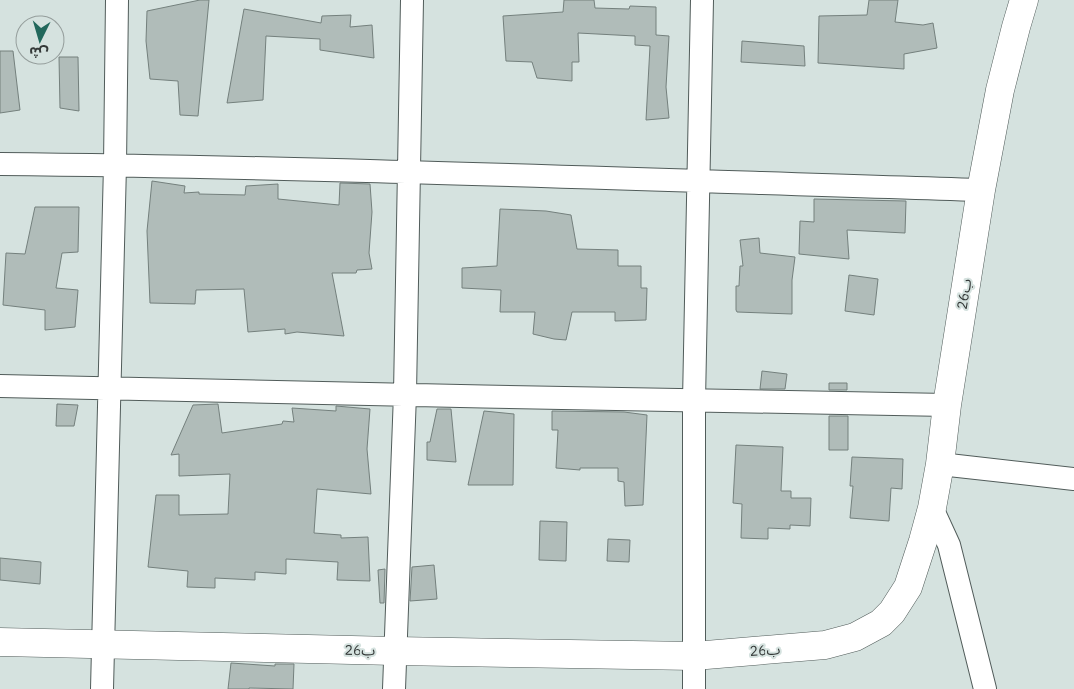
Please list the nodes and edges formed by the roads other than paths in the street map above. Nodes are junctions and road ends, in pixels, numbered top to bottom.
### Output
1 (117, 0) edge
2 (412, 0) edge
3 (702, 0) edge
4 (1024, 0) edge
5 (0, 164) edge
6 (115, 165) junction
7 (409, 172) junction
8 (699, 181) junction
9 (981, 190) junction
10 (0, 386) edge
11 (110, 389) junction
12 (405, 394) junction
13 (694, 401) junction
14 (947, 405) junction
15 (940, 464) junction
16 (1074, 480) edge
17 (932, 508) junction
18 (0, 642) edge
19 (102, 645) junction
20 (395, 651) junction
21 (694, 656) junction
22 (102, 689) edge
23 (394, 689) edge
24 (694, 689) edge
25 (985, 689) edge

1 - 6 street
2 - 7 street
3 - 8 street
4 - 9 highway, 26ب
5 - 6 street
6 - 7 street
6 - 11 street
7 - 8 street
7 - 12 street
8 - 9 street
8 - 13 street
9 - 14 highway, 26ب
10 - 11 street
11 - 12 street
11 - 19 street
12 - 13 street
12 - 20 street
13 - 14 street
13 - 21 street
14 - 15 highway, 26ب
15 - 16 street
15 - 17 highway, 26ب
17 - 21 highway, 26ب
17 - 25 street
18 - 19 highway, 26ب
19 - 20 highway, 26ب
19 - 22 street
20 - 21 highway, 26ب
20 - 23 street
21 - 24 street

